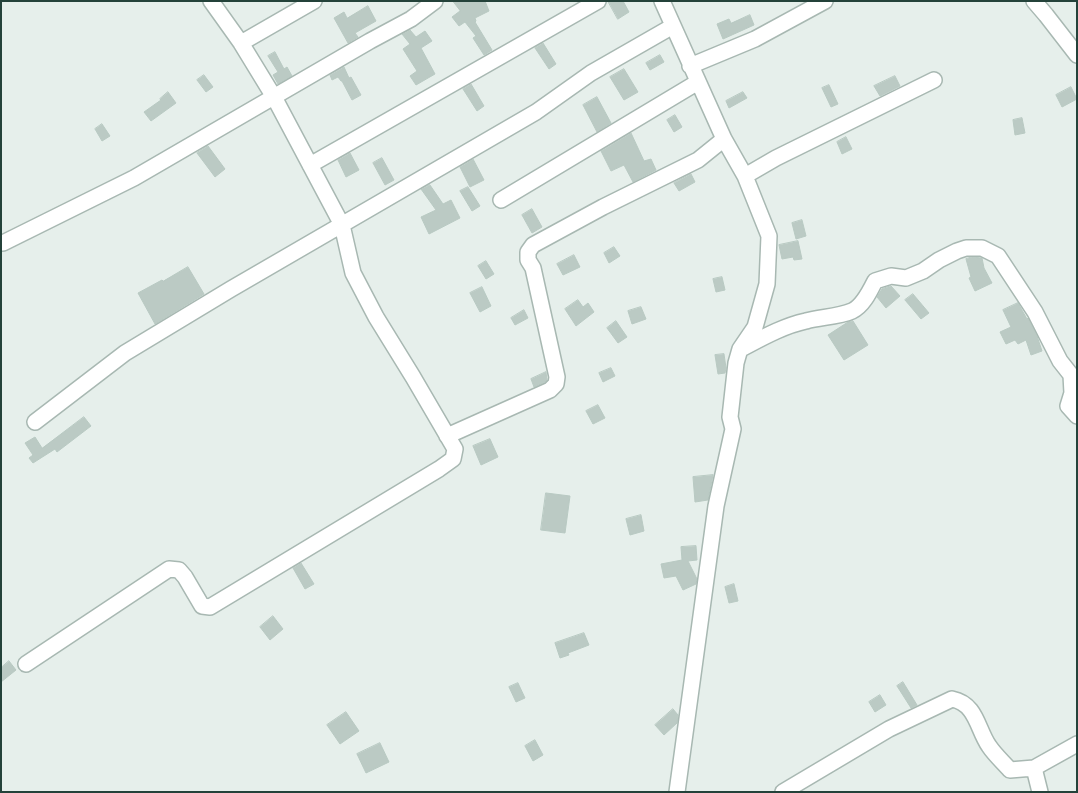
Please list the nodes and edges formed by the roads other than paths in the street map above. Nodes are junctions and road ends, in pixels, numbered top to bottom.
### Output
1 (211, 1) edge
2 (314, 1) edge
3 (435, 1) edge
4 (598, 1) edge
5 (662, 1) edge
6 (825, 1) edge
7 (1034, 1) edge
8 (673, 26) junction
9 (241, 42) junction
10 (1077, 55) edge
11 (690, 66) junction
12 (934, 80) dead end
13 (698, 82) junction
14 (274, 97) junction
15 (724, 139) junction
16 (310, 164) junction
17 (745, 176) junction
18 (501, 200) dead end
19 (342, 225) junction
20 (1, 243) edge
21 (740, 349) junction
22 (1077, 416) edge
23 (35, 422) dead end
24 (447, 436) junction
25 (26, 664) dead end
26 (1077, 744) edge
27 (1034, 768) junction
28 (677, 792) edge
29 (783, 792) edge
30 (1040, 792) edge

1 - 9 street
2 - 9 street
3 - 14 street
4 - 16 street
5 - 8 street
6 - 11 street
7 - 10 street
8 - 11 street
8 - 19 street
9 - 14 street
11 - 13 street
12 - 17 street
13 - 15 street
13 - 18 street
14 - 16 street
14 - 20 street
15 - 17 street
15 - 24 street
16 - 19 street
17 - 21 street
19 - 23 street
19 - 24 street
21 - 22 street
21 - 28 street
24 - 25 street
26 - 27 street
27 - 29 street
27 - 30 street

